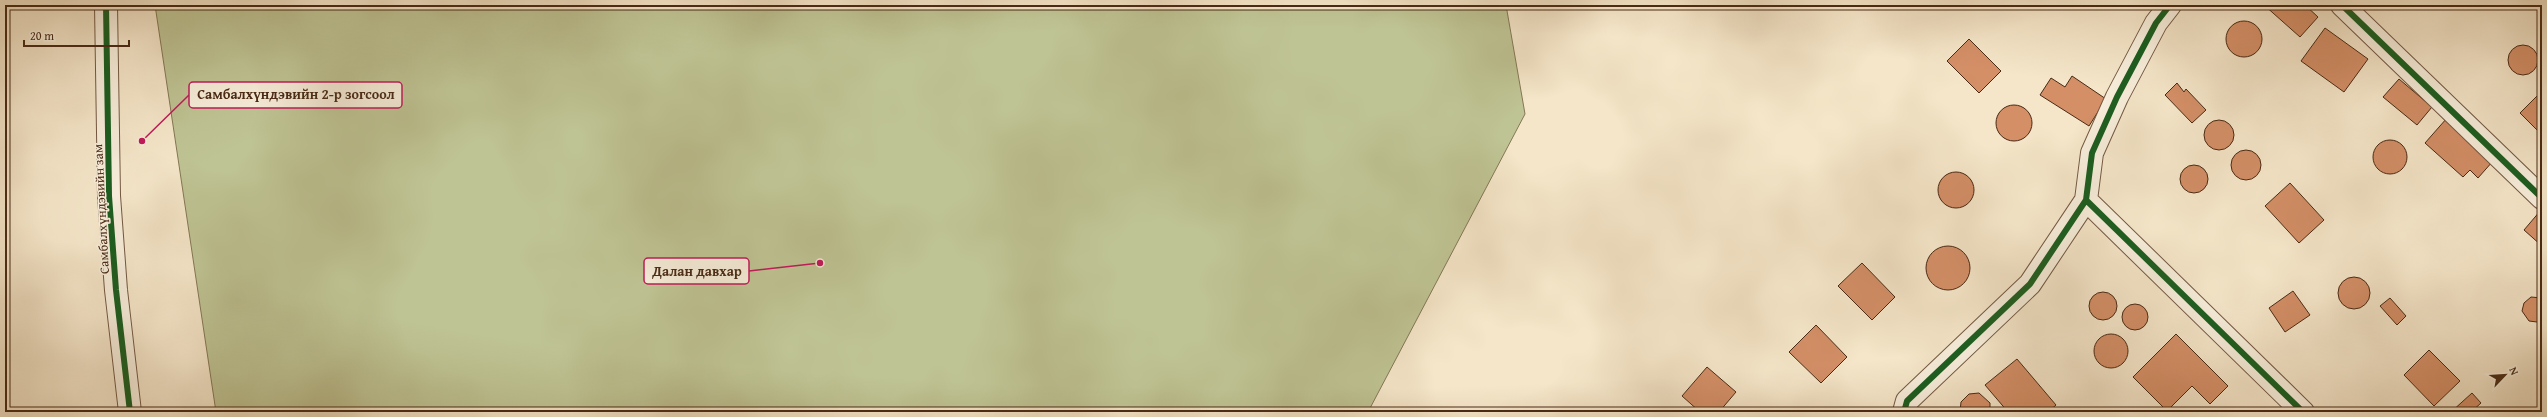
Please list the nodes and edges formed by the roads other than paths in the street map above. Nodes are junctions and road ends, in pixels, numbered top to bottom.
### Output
1 (106, 5) edge
2 (2170, 5) edge
3 (2342, 5) edge
4 (2542, 198) edge
5 (2086, 200) junction
6 (130, 412) edge
7 (1904, 412) edge
8 (2303, 412) edge

1 - 6 street, Самбалхүндэвийн зам
2 - 5 street
3 - 4 street
5 - 7 street
5 - 8 street

